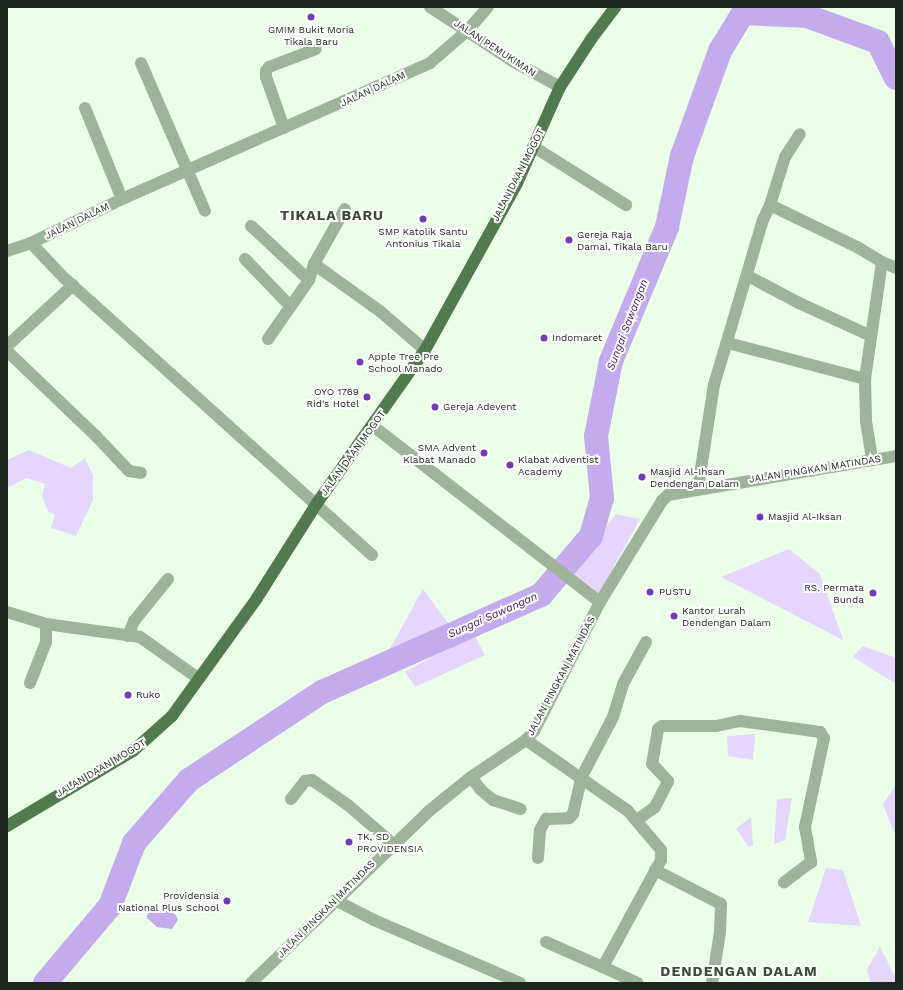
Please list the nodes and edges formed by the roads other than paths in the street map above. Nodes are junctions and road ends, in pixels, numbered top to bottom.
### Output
1 (430, 7) edge
2 (488, 7) edge
3 (612, 8) edge
4 (468, 30) junction
5 (316, 49) dead end
6 (141, 63) dead end
7 (560, 88) junction
8 (85, 108) dead end
9 (284, 128) junction
10 (800, 134) dead end
11 (534, 147) junction
12 (189, 170) junction
13 (122, 199) junction
14 (626, 205) dead end
15 (770, 205) junction
16 (345, 210) dead end
17 (205, 211) dead end
18 (251, 226) dead end
19 (31, 243) junction
20 (7, 251) edge
21 (246, 259) dead end
22 (882, 262) junction
23 (314, 264) junction
24 (896, 268) edge
25 (748, 276) junction
26 (309, 280) junction
27 (73, 285) junction
28 (291, 307) junction
29 (871, 336) junction
30 (268, 339) dead end
31 (728, 342) junction
32 (7, 346) edge
33 (424, 350) junction
34 (7, 351) edge
35 (865, 379) junction
36 (373, 426) junction
37 (896, 456) edge
38 (872, 459) junction
39 (141, 473) dead end
40 (698, 488) junction
41 (317, 503) junction
42 (372, 555) dead end
43 (168, 579) dead end
44 (600, 602) junction
45 (7, 612) edge
46 (46, 624) junction
47 (128, 636) junction
48 (646, 642) dead end
49 (199, 679) junction
50 (30, 683) dead end
51 (526, 740) junction
52 (470, 777) junction
53 (581, 778) junction
54 (291, 799) dead end
55 (521, 809) dead end
56 (637, 820) junction
57 (7, 826) edge
58 (393, 844) junction
59 (538, 858) dead end
60 (655, 870) junction
61 (784, 882) dead end
62 (335, 900) junction
63 (546, 942) dead end
64 (603, 968) junction
65 (251, 983) edge
66 (520, 983) edge
67 (637, 983) edge
68 (712, 983) edge

1 - 4 street, JALAN PEMUKIMAN
2 - 4 street, JALAN DALAM
3 - 7 main road, JALAN DAAN MOGOT
4 - 7 street, JALAN PEMUKIMAN
4 - 9 street, JALAN DALAM
5 - 9 street
6 - 12 street
7 - 11 main road, JALAN DAAN MOGOT
8 - 13 street
9 - 12 street, JALAN DALAM
10 - 15 street
11 - 14 street
11 - 33 main road, JALAN DAAN MOGOT
12 - 13 street, JALAN DALAM
12 - 17 street
13 - 19 street, JALAN DALAM
15 - 22 street
15 - 25 street
16 - 23 street
18 - 26 street
19 - 20 street
19 - 27 street, JALAN DALAM
21 - 28 street
22 - 24 street
22 - 29 street
23 - 26 street
23 - 33 street
25 - 29 street
25 - 31 street
26 - 28 street
27 - 32 street
27 - 41 street, JALAN DALAM
28 - 30 street
29 - 35 street
31 - 35 street
31 - 40 street
33 - 36 main road, JALAN DAAN MOGOT
34 - 39 street
35 - 38 street
36 - 41 main road, JALAN DAAN MOGOT
36 - 44 street
37 - 38 street, JALAN PINGKAN MATINDAS
38 - 40 street, JALAN PINGKAN MATINDAS
40 - 44 street, JALAN PINGKAN MATINDAS
41 - 42 street, JALAN DALAM
41 - 49 main road, JALAN DAAN MOGOT
43 - 47 street
44 - 51 street, JALAN PINGKAN MATINDAS
45 - 46 street
46 - 47 street
46 - 50 street
47 - 49 street
48 - 53 street
49 - 57 main road, JALAN DAAN MOGOT
51 - 52 street, JALAN PINGKAN MATINDAS
51 - 53 street
52 - 55 street
52 - 58 street, JALAN PINGKAN MATINDAS
53 - 56 street
53 - 59 street
54 - 58 street
56 - 60 street
56 - 61 street
58 - 62 street, JALAN PINGKAN MATINDAS
60 - 64 street
60 - 68 street
62 - 65 street, JALAN PINGKAN MATINDAS
62 - 66 street
63 - 64 street
64 - 67 street

